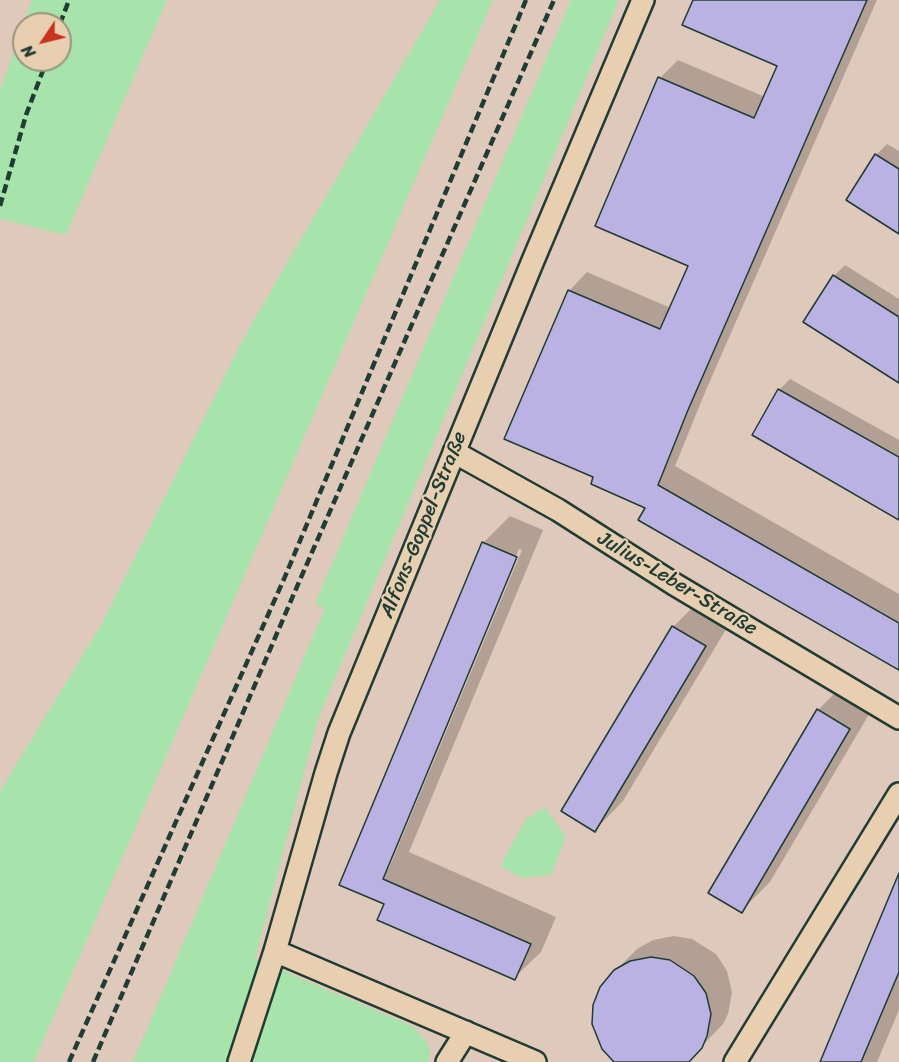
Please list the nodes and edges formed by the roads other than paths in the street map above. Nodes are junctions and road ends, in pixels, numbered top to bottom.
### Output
1 (643, 0) edge
2 (454, 452) junction
3 (899, 718) edge
4 (899, 794) edge
5 (275, 951) junction
6 (466, 1032) junction
7 (239, 1062) edge
8 (447, 1062) edge
9 (535, 1062) edge
10 (735, 1062) edge

1 - 2 street, Alfons-Goppel-Straße
2 - 3 street, Julius-Leber-Straße
2 - 5 street, Alfons-Goppel-Straße
4 - 10 street
5 - 6 street
5 - 7 street, Alfons-Goppel-Straße
6 - 8 street
6 - 9 street

